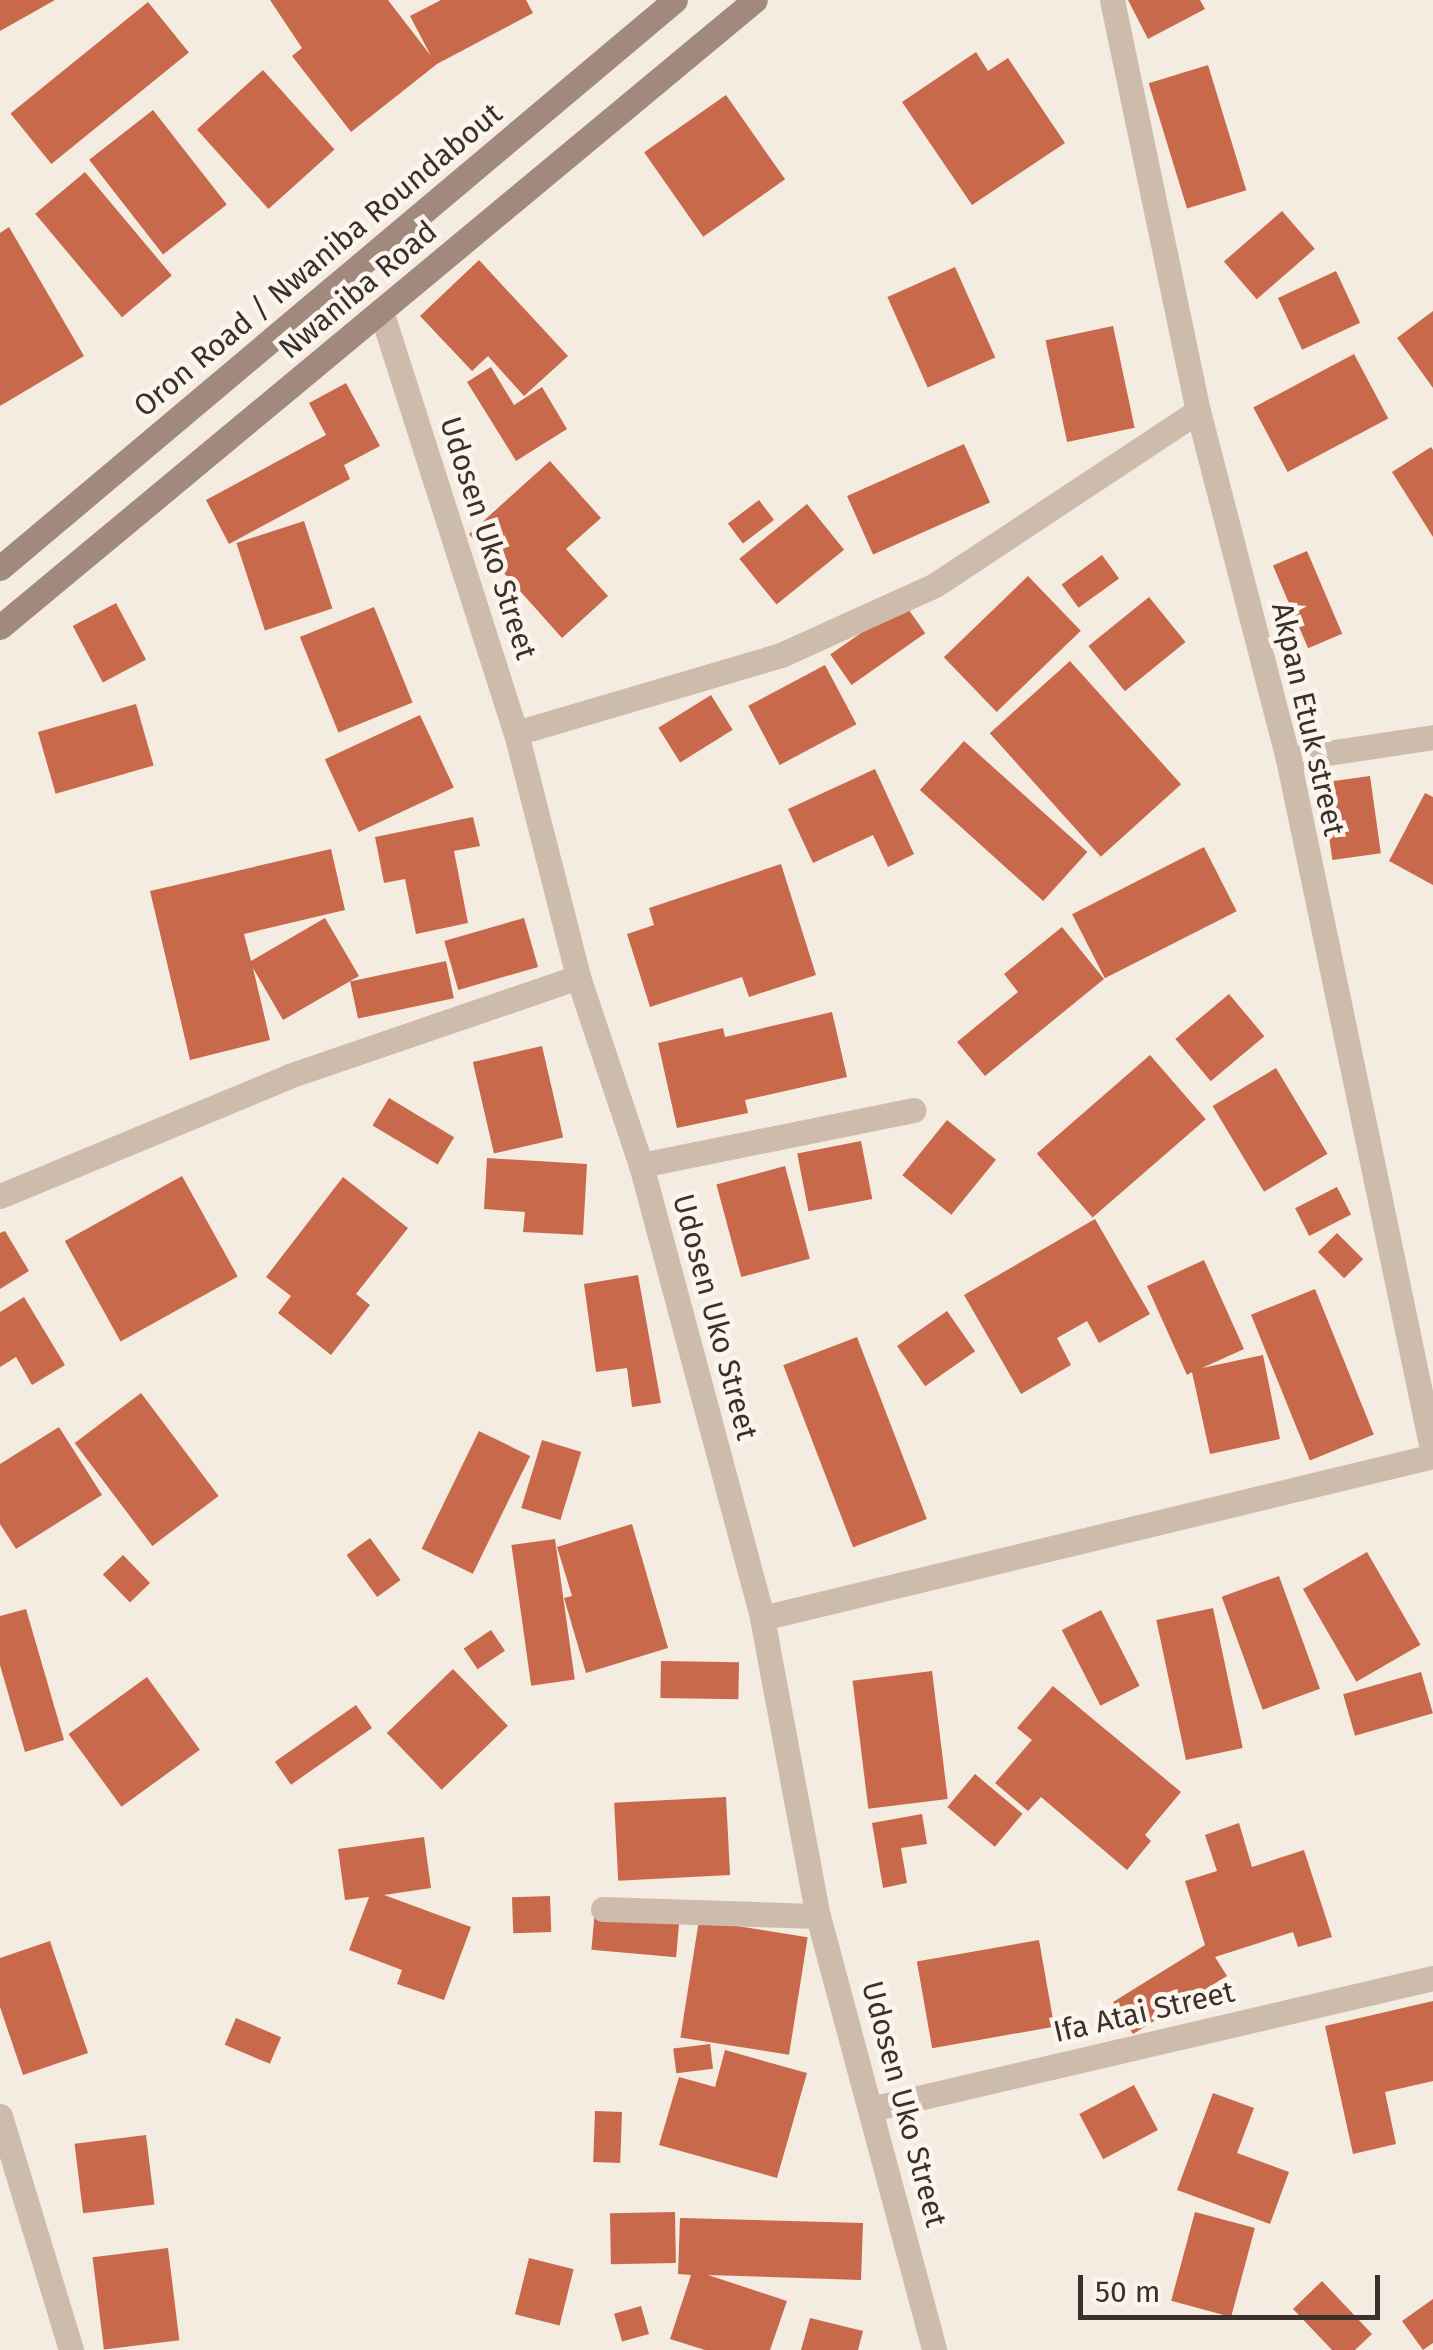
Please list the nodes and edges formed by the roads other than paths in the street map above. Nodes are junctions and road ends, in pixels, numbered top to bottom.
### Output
1 (675, 0) edge
2 (755, 0) edge
3 (1112, 0) edge
4 (382, 314) junction
5 (1198, 410) junction
6 (0, 568) edge
7 (0, 626) edge
8 (516, 733) junction
9 (1433, 737) edge
10 (1288, 758) junction
11 (578, 977) junction
12 (914, 1110) dead end
13 (640, 1164) junction
14 (0, 1196) edge
15 (1433, 1455) edge
16 (762, 1618) junction
17 (603, 1909) dead end
18 (818, 1916) junction
19 (1433, 1978) edge
20 (870, 2109) junction
21 (0, 2116) edge
22 (71, 2350) edge
23 (934, 2350) edge

1 - 6 main road, Oron Road / Nwaniba Roundabout
2 - 4 main road, Nwaniba Road
3 - 5 street, Akpan Etuk street
4 - 7 main road, Nwaniba Road
4 - 8 street, Udosen Uko Street
5 - 8 street
5 - 10 street, Akpan Etuk street
8 - 11 street, Udosen Uko Street
9 - 10 street
10 - 15 street, Akpan Etuk street
11 - 13 street, Udosen Uko Street
11 - 14 street
12 - 13 street
13 - 16 street, Udosen Uko Street
15 - 16 street
16 - 18 street, Udosen Uko Street
17 - 18 street
18 - 20 street, Udosen Uko Street
19 - 20 street, Ifa Atai Street
20 - 23 street, Udosen Uko Street
21 - 22 street

